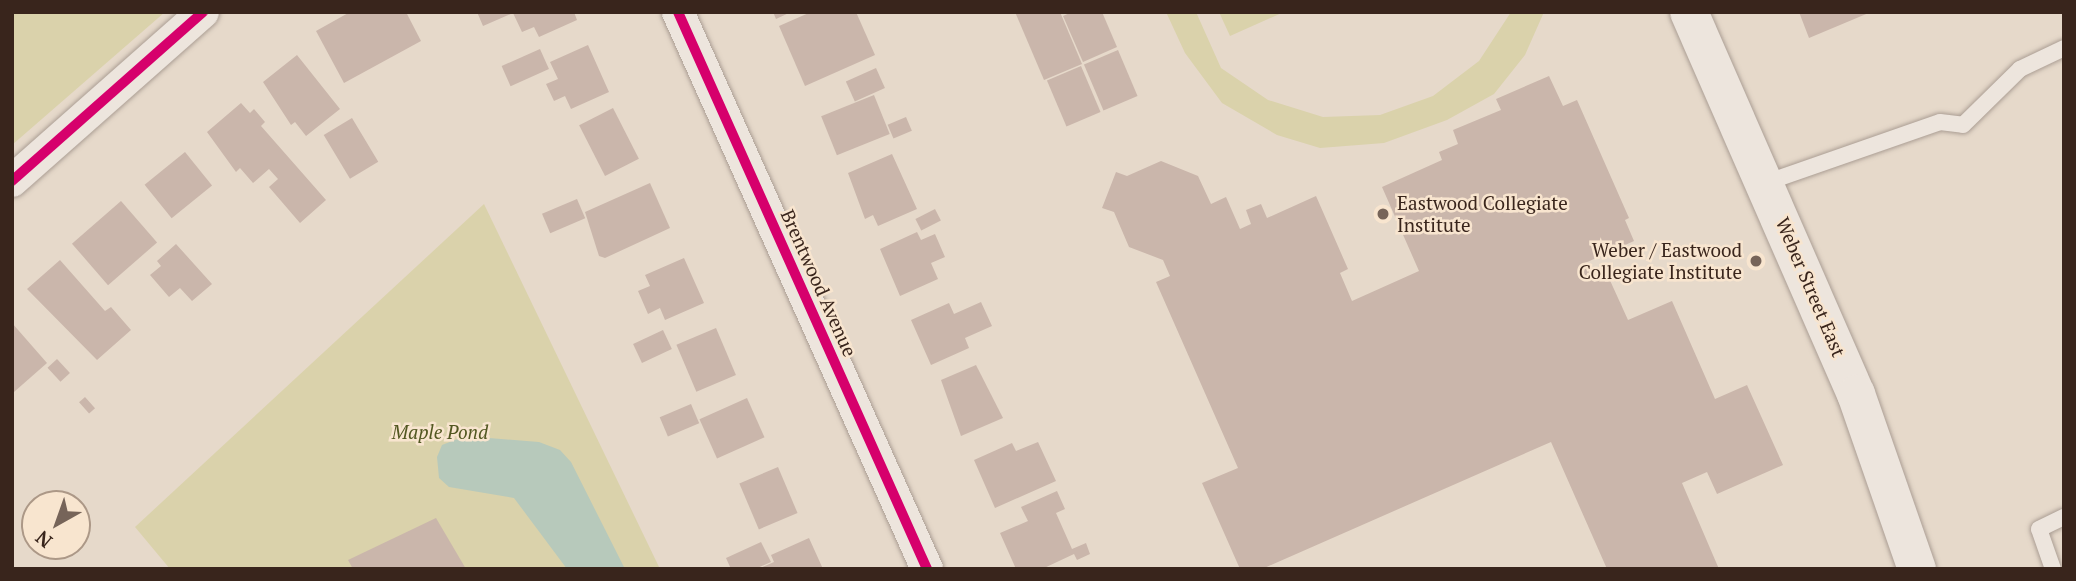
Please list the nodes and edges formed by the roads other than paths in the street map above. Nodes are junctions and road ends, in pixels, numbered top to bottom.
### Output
1 (203, 12) edge
2 (678, 12) edge
3 (1689, 12) edge
4 (2064, 48) edge
5 (12, 181) edge
6 (1765, 183) junction
7 (2064, 517) edge
8 (927, 569) edge
9 (1917, 569) edge
10 (2053, 569) edge

1 - 5 street
2 - 8 street, Brentwood Avenue
3 - 6 main road, Weber Street East
4 - 6 lane
6 - 9 main road, Weber Street East
7 - 10 lane

